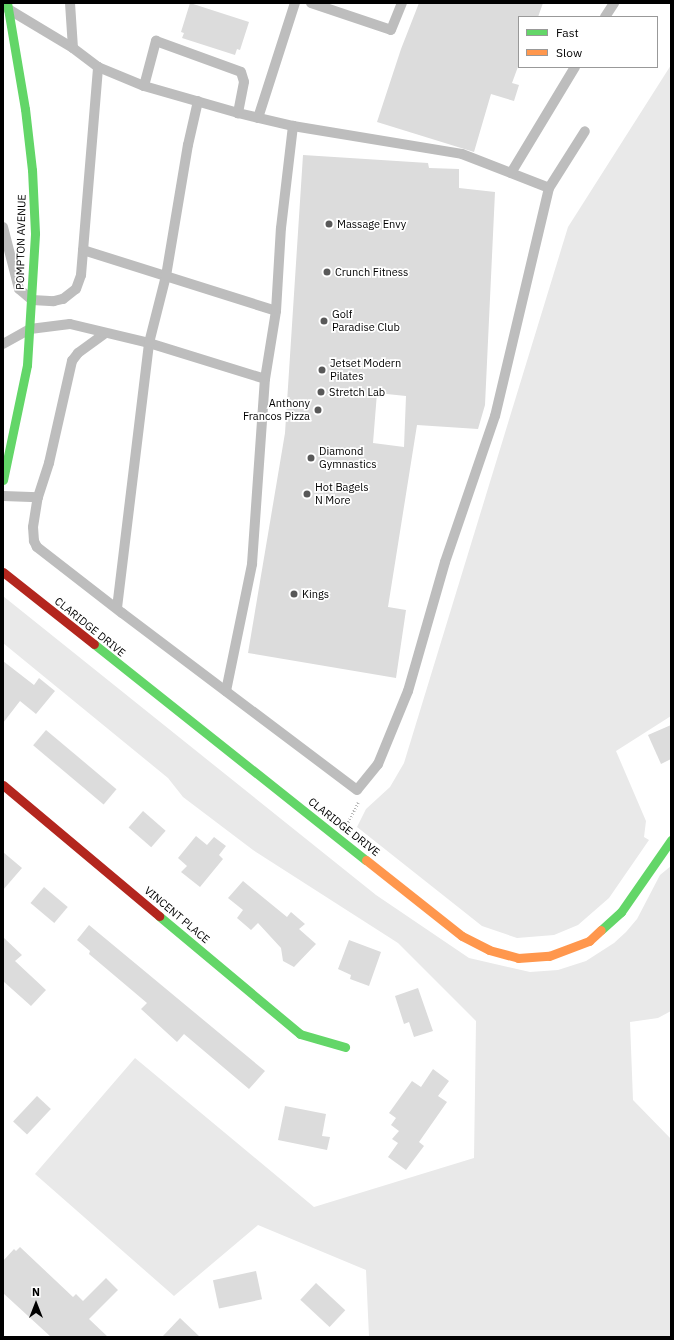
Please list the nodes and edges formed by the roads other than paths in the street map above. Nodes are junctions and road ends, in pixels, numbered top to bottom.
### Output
1 (70, 3) edge
2 (294, 3) edge
3 (311, 3) edge
4 (402, 3) edge
5 (614, 3) edge
6 (8, 6) edge
7 (606, 16) edge
8 (73, 48) junction
9 (98, 67) junction
10 (574, 68) edge
11 (144, 86) junction
12 (198, 101) junction
13 (238, 113) junction
14 (258, 118) junction
15 (293, 126) junction
16 (585, 131) dead end
17 (511, 173) junction
18 (549, 188) junction
19 (3, 227) edge
20 (83, 250) junction
21 (166, 276) junction
22 (32, 300) junction
23 (276, 311) junction
24 (30, 329) junction
25 (106, 333) junction
26 (149, 343) junction
27 (3, 344) edge
28 (264, 379) junction
29 (3, 480) edge
30 (3, 496) edge
31 (38, 497) junction
32 (3, 572) edge
33 (116, 608) junction
34 (226, 691) junction
35 (3, 785) edge
36 (671, 840) edge
37 (345, 1047) dead end

1 - 8 lane
2 - 14 lane
3 - 4 lane
5 - 7 lane
6 - 8 lane
6 - 22 street, POMPTON AVENUE
8 - 9 lane
9 - 11 lane
9 - 20 lane
10 - 17 lane
11 - 12 lane
11 - 13 lane
12 - 13 lane
12 - 21 lane
13 - 14 lane
14 - 15 lane
15 - 17 lane
15 - 23 lane
16 - 18 lane
17 - 18 lane
18 - 34 lane
19 - 22 lane
20 - 21 lane
20 - 22 lane
21 - 23 lane
21 - 26 lane
22 - 24 street, POMPTON AVENUE
23 - 28 lane
24 - 25 lane
24 - 27 lane
24 - 29 street, POMPTON AVENUE
25 - 26 lane
25 - 31 lane
26 - 28 lane
26 - 33 lane
28 - 34 lane
30 - 31 lane
31 - 33 lane
32 - 36 street, CLARIDGE DRIVE
33 - 34 lane
35 - 37 street, VINCENT PLACE

